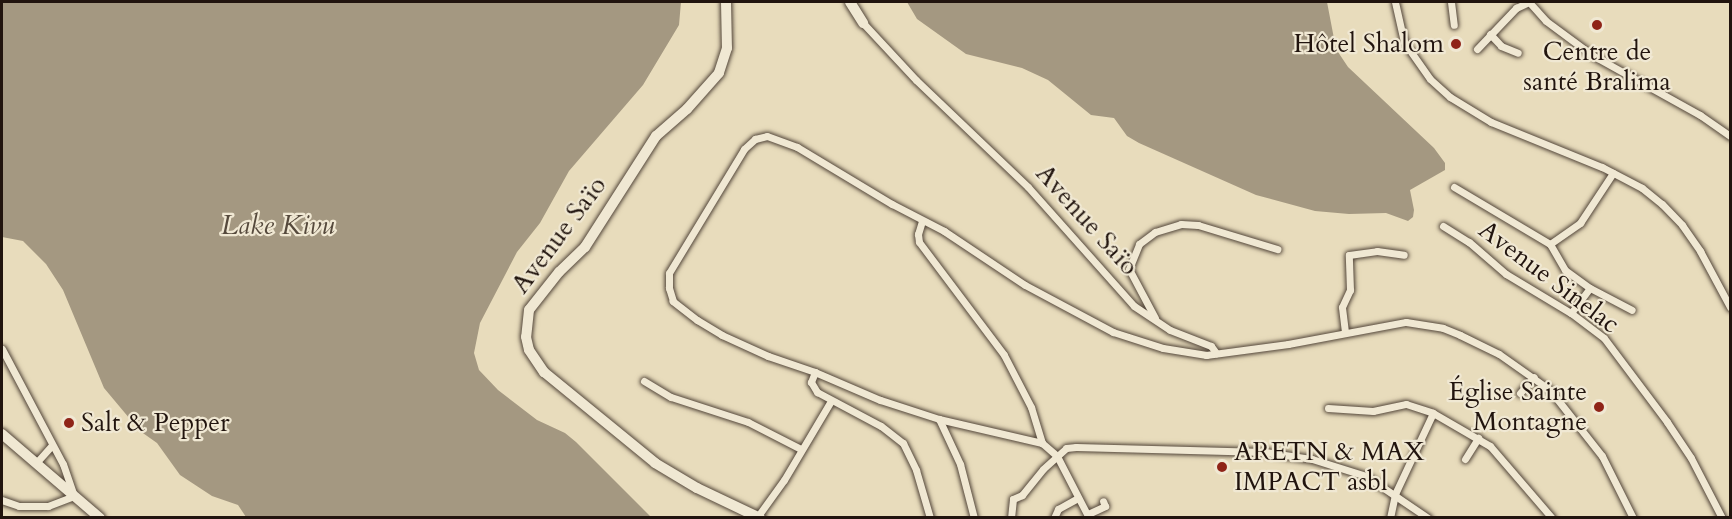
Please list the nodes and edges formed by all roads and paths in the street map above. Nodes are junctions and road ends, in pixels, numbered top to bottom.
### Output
1 (726, 2) edge
2 (850, 2) edge
3 (1395, 2) edge
4 (1451, 2) edge
5 (1529, 2) edge
6 (863, 23) joint
7 (1454, 25) dead end
8 (1490, 34) junction
9 (1477, 49) dead end
10 (1518, 53) dead end
11 (1731, 136) edge
12 (1613, 172) junction
13 (1454, 187) dead end
14 (922, 220) junction
15 (1443, 226) dead end
16 (1550, 244) junction
17 (1277, 249) dead end
18 (1404, 255) dead end
19 (1590, 288) junction
20 (1731, 307) edge
21 (1632, 310) dead end
22 (1571, 313) junction
23 (1156, 321) junction
24 (1345, 332) junction
25 (2, 349) edge
26 (1216, 353) junction
27 (815, 372) junction
28 (1533, 377) junction
29 (644, 381) dead end
30 (1520, 393) dead end
31 (831, 401) junction
32 (1328, 408) dead end
33 (1433, 413) junction
34 (939, 419) junction
35 (2, 434) edge
36 (1478, 438) junction
37 (1042, 443) junction
38 (52, 445) junction
39 (801, 449) junction
40 (1057, 456) junction
41 (1465, 459) dead end
42 (36, 463) junction
43 (1395, 494) junction
44 (74, 496) junction
45 (1078, 498) junction
46 (2, 500) edge
47 (1103, 501) dead end
48 (1088, 516) edge
49 (759, 517) edge
50 (100, 518) edge
51 (930, 518) edge
52 (974, 518) edge
53 (1011, 518) edge
54 (1054, 518) edge
55 (1390, 518) edge
56 (1428, 518) edge
57 (1552, 518) edge
58 (1633, 518) edge
59 (1722, 518) edge

1 - 49 street, Avenue Saïo
2 - 6 street, Avenue Saïo
3 - 12 street
4 - 7 street
5 - 8 street
5 - 11 street
6 - 23 street, Avenue Saïo
8 - 9 street
8 - 10 street
12 - 16 street
12 - 20 street
13 - 16 street
14 - 26 street
14 - 27 street
14 - 37 street
15 - 22 street, Avenue Sinelac
16 - 19 street
17 - 23 street
18 - 24 street
19 - 21 street
19 - 22 street
22 - 59 street, Avenue Sinelac
23 - 26 street, Avenue Saïo
24 - 26 street
24 - 28 street
25 - 38 street
27 - 31 street
27 - 34 street
28 - 30 street
28 - 58 street
29 - 39 street
31 - 39 street
31 - 51 street
32 - 33 street
33 - 36 street
33 - 43 street
34 - 37 street
34 - 52 street
35 - 42 street
36 - 41 street
36 - 57 street
37 - 40 street
38 - 42 street
38 - 44 street
39 - 49 street
40 - 43 street
40 - 45 street
40 - 53 street
42 - 44 street
43 - 55 street
43 - 56 street
44 - 46 street
44 - 50 street
45 - 48 street
45 - 54 street
47 - 48 street

